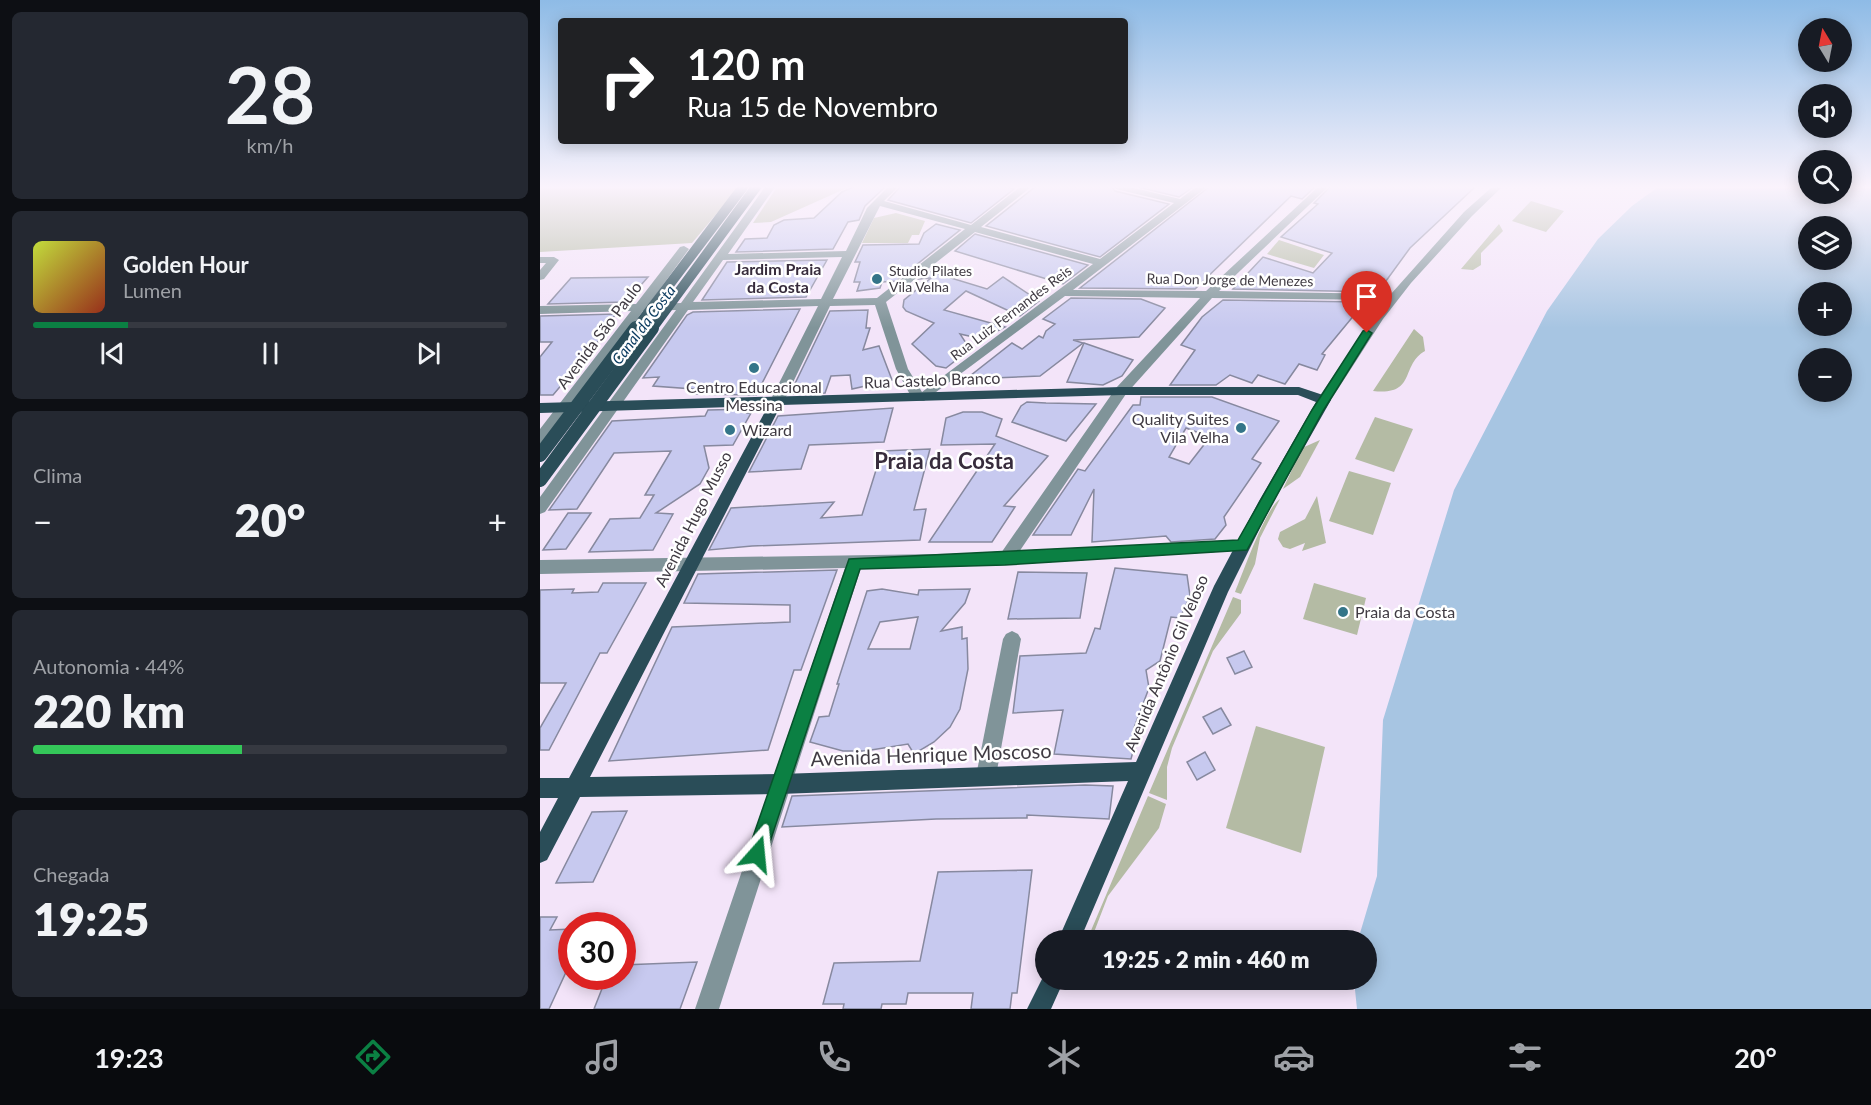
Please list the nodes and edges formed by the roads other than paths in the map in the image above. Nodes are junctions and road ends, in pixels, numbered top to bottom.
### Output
1 (707, 234) edge
2 (721, 234) edge
3 (735, 234) edge
4 (860, 234) edge
5 (966, 234) edge
6 (1000, 234) edge
7 (1140, 234) edge
8 (1273, 234) edge
9 (1450, 234) edge
10 (684, 249) dead end
11 (850, 254) junction
12 (718, 257) junction
13 (540, 260) edge
14 (1102, 263) junction
15 (540, 277) edge
16 (1064, 293) junction
17 (1210, 294) junction
18 (1395, 297) junction
19 (880, 301) junction
20 (827, 302) junction
21 (686, 308) junction
22 (642, 309) junction
23 (540, 310) edge
24 (1121, 391) junction
25 (921, 397) junction
26 (1324, 400) junction
27 (776, 403) junction
28 (614, 407) junction
29 (540, 408) edge
30 (567, 408) junction
31 (540, 440) edge
32 (540, 455) edge
33 (540, 480) edge
34 (540, 508) edge
35 (1242, 546) junction
36 (1005, 559) junction
37 (855, 563) junction
38 (693, 564) junction
39 (540, 567) edge
40 (1012, 639) dead end
41 (1144, 771) junction
42 (986, 776) junction
43 (780, 784) junction
44 (576, 787) junction
45 (540, 788) edge
46 (540, 853) edge
47 (1073, 930) edge
48 (1048, 990) edge
49 (707, 1009) edge
50 (1039, 1009) edge

1 - 32 main road, bridge
2 - 33 main road, bridge
3 - 12 street
4 - 11 street, Avenida Hugo Musso
5 - 19 street
6 - 14 street
7 - 14 street, Rua Luiz Fernandes Reis
8 - 17 street
9 - 18 street, Avenida Antônio Gil Veloso
10 - 22 street, Avenida São Paulo
11 - 12 street
11 - 20 street, Avenida Hugo Musso
12 - 21 street
13 - 15 street
14 - 16 street, Rua Luiz Fernandes Reis
16 - 17 street, Rua Don Jorge de Menezes
16 - 25 street, Rua Luiz Fernandes Reis
17 - 18 street, Rua Don Jorge de Menezes
17 - 24 street
18 - 26 street, Avenida Antônio Gil Veloso
19 - 20 street
19 - 25 street
20 - 21 street
20 - 27 street, Avenida Hugo Musso
21 - 22 street, bridge
21 - 28 street
22 - 23 street
22 - 30 street, Avenida São Paulo
24 - 25 main road, Rua Castelo Branco
24 - 26 main road, Rua Castelo Branco
24 - 36 street
25 - 27 main road, Rua Castelo Branco
26 - 35 main road, Avenida Antônio Gil Veloso
27 - 28 main road, Rua Castelo Branco
27 - 38 main road, Avenida Hugo Musso
28 - 30 main road, Rua Castelo Branco, bridge
28 - 34 street
29 - 30 main road, Rua Castelo Branco
30 - 31 street, Avenida São Paulo
35 - 36 street
35 - 41 main road, Avenida Antônio Gil Veloso
36 - 37 street
37 - 38 street
37 - 43 street
38 - 39 street
38 - 44 main road, Avenida Hugo Musso
40 - 42 street
41 - 42 main road, Avenida Henrique Moscoso
41 - 47 main road, Avenida Antônio Gil Veloso
42 - 43 main road, Avenida Henrique Moscoso
43 - 44 main road, Avenida Henrique Moscoso
43 - 49 street
44 - 45 main road, Avenida Henrique Moscoso
44 - 46 main road, Avenida Hugo Musso
48 - 50 main road

